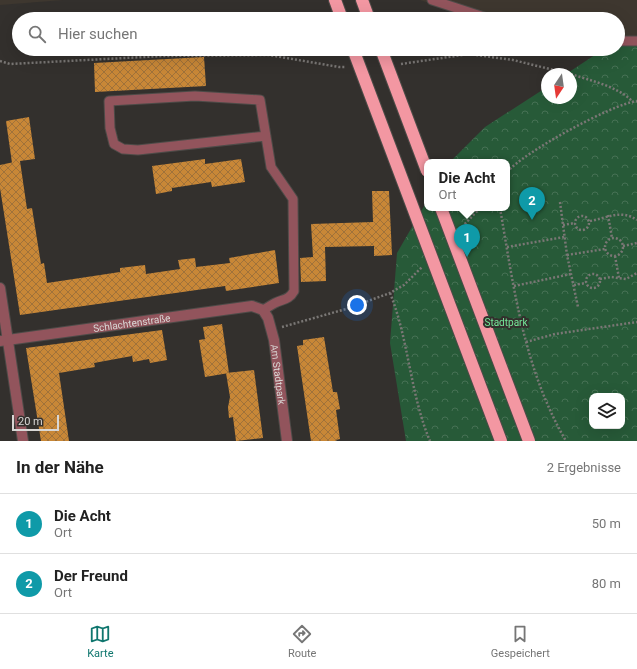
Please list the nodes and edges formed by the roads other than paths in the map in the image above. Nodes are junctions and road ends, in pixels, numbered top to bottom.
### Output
1 (335, 0) edge
2 (362, 0) edge
3 (432, 0) edge
4 (339, 12) edge
5 (367, 12) edge
6 (469, 12) edge
7 (625, 41) edge
8 (637, 42) edge
9 (356, 56) edge
10 (384, 56) edge
11 (266, 136) junction
12 (424, 163) edge
13 (442, 211) edge
14 (0, 288) edge
15 (263, 310) junction
16 (4, 340) edge
17 (23, 441) edge
18 (287, 441) edge
19 (501, 441) edge
20 (529, 441) edge

1 - 4 highway
2 - 5 highway
3 - 6 lane
7 - 8 lane
9 - 19 highway, bridge
10 - 12 highway, bridge
11 - 11 lane
11 - 15 lane
13 - 20 highway, bridge
14 - 16 street
15 - 16 street, Schlachtenstraße
15 - 18 street, Am Stadtpark
16 - 17 street

